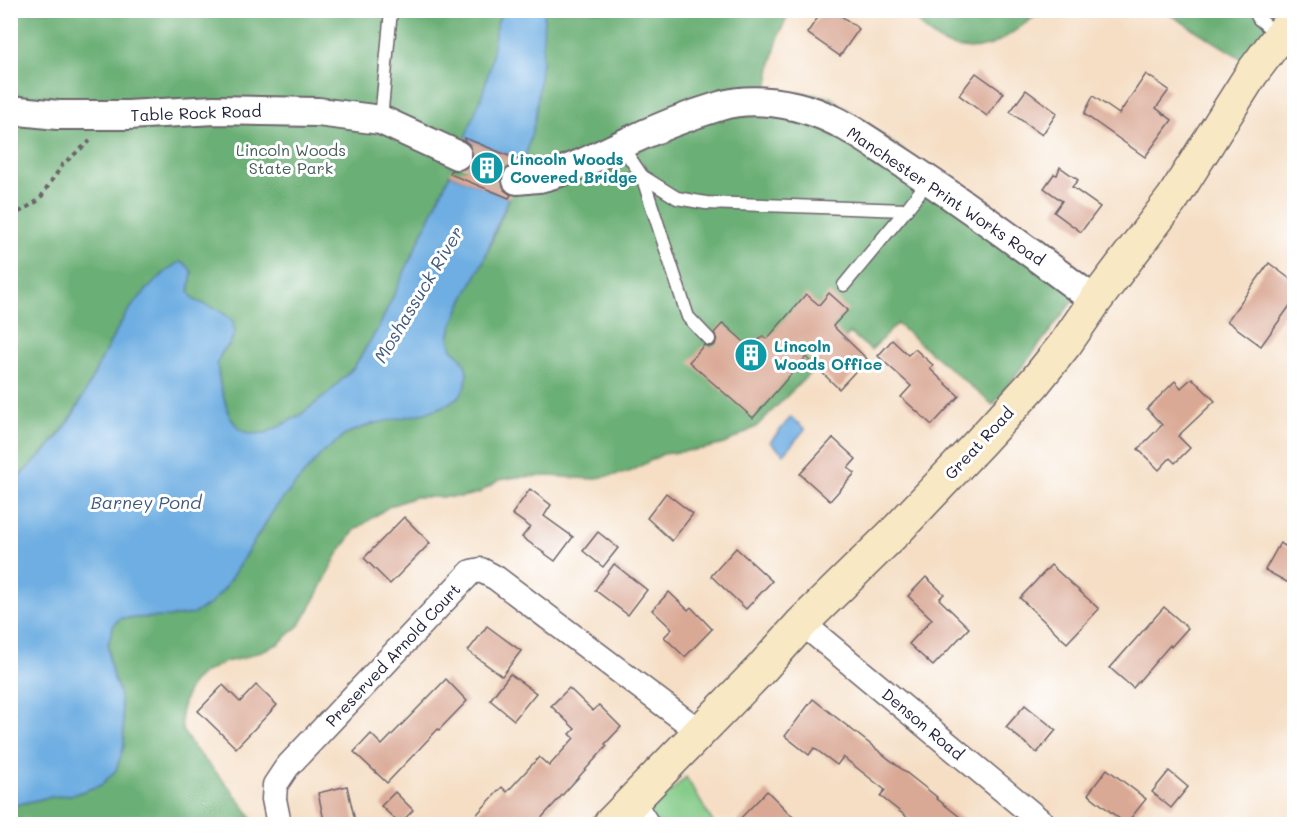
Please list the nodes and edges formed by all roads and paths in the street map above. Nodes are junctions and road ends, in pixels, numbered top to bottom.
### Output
1 (391, 10) edge
2 (1254, 10) edge
3 (1287, 27) edge
4 (10, 110) edge
5 (381, 120) junction
6 (92, 140) dead end
7 (621, 145) junction
8 (457, 155) tunnel mouth
9 (642, 176) junction
10 (517, 180) tunnel mouth
11 (928, 180) junction
12 (906, 210) junction
13 (10, 215) edge
14 (844, 285) dead end
15 (1095, 301) junction
16 (709, 339) dead end
17 (802, 623) junction
18 (700, 732) junction
19 (637, 798) junction
20 (279, 825) edge
21 (610, 825) edge
22 (654, 825) edge
23 (1044, 825) edge

1 - 5 lane
2 - 3 lane
3 - 15 main road, Great Road
4 - 5 street, Table Rock Road
5 - 8 street
6 - 13 path
7 - 9 lane
7 - 10 street, Manchester Print Works Road
7 - 11 street, Manchester Print Works Road
9 - 12 lane
9 - 16 lane
11 - 12 lane
11 - 15 street, Manchester Print Works Road
12 - 14 lane
15 - 17 main road, Great Road
17 - 18 main road, Great Road
17 - 23 street, Denson Road
18 - 19 main road, Great Road
18 - 20 street, Preserved Arnold Court
19 - 21 main road, Great Road
19 - 22 lane

